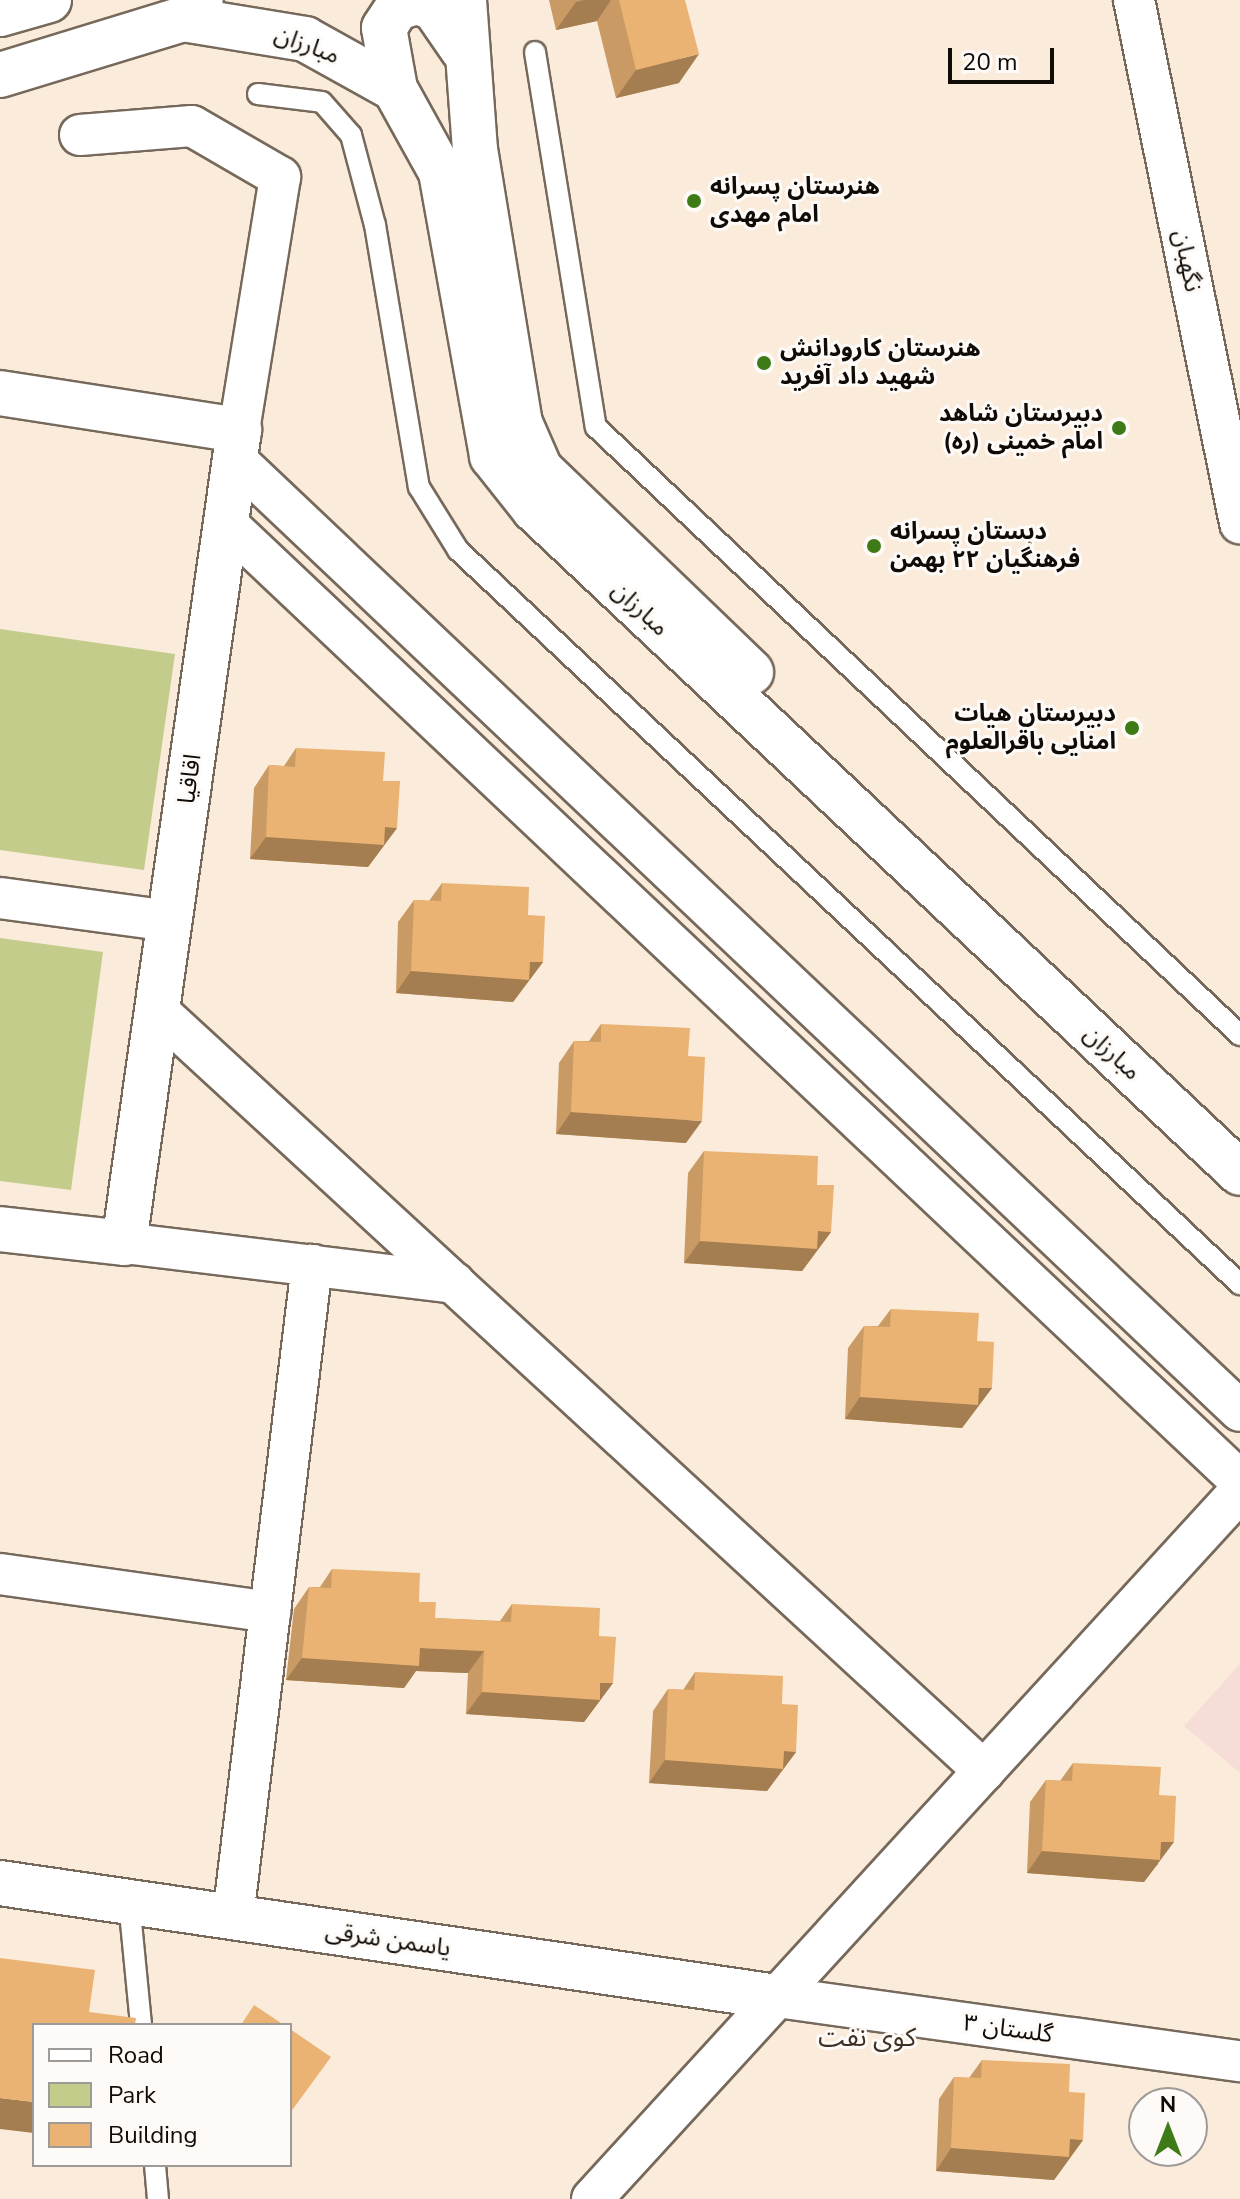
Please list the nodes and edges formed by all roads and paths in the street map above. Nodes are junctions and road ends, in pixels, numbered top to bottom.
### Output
1 (49, 0) edge
2 (464, 0) edge
3 (1134, 0) edge
4 (192, 9) edge
5 (0, 14) edge
6 (463, 50) junction
7 (535, 52) dead end
8 (0, 75) edge
9 (395, 89) junction
10 (258, 94) dead end
11 (80, 135) dead end
12 (0, 393) edge
13 (229, 438) junction
14 (226, 523) junction
15 (1240, 523) edge
16 (0, 898) edge
17 (170, 921) junction
18 (157, 1010) junction
19 (1240, 1035) edge
20 (1240, 1136) edge
21 (1240, 1173) edge
22 (0, 1229) edge
23 (124, 1243) junction
24 (312, 1265) junction
25 (455, 1283) junction
26 (1240, 1284) edge
27 (1240, 1411) edge
28 (1240, 1481) edge
29 (1240, 1491) edge
30 (0, 1574) edge
31 (270, 1612) junction
32 (984, 1771) junction
33 (0, 1883) edge
34 (129, 1902) junction
35 (233, 1917) junction
36 (777, 1997) junction
37 (141, 2023) edge
38 (1240, 2061) edge
39 (155, 2167) edge
40 (158, 2199) edge
41 (592, 2199) edge

1 - 5 street
2 - 6 street, مبارزان
3 - 15 street, نگهبان
4 - 8 street
4 - 9 street, مبارزان
6 - 9 street
6 - 20 street, مبارزان
7 - 19 lane
9 - 21 street, مبارزان
10 - 26 lane
11 - 13 street
12 - 13 street
13 - 14 street, اقاقیا
13 - 27 street
14 - 17 street, اقاقیا
14 - 28 street
16 - 17 street
17 - 18 street, اقاقیا
18 - 23 street, اقاقیا
18 - 25 street
22 - 23 street
23 - 24 street
24 - 25 street
24 - 31 street
25 - 32 street
29 - 32 street
30 - 31 street
31 - 35 street
32 - 36 street
33 - 34 street, یاسمن شرقی
34 - 35 street, یاسمن شرقی
34 - 37 lane
35 - 36 street, یاسمن شرقی
36 - 38 street, گلستان ۳
36 - 41 street
39 - 40 lane

